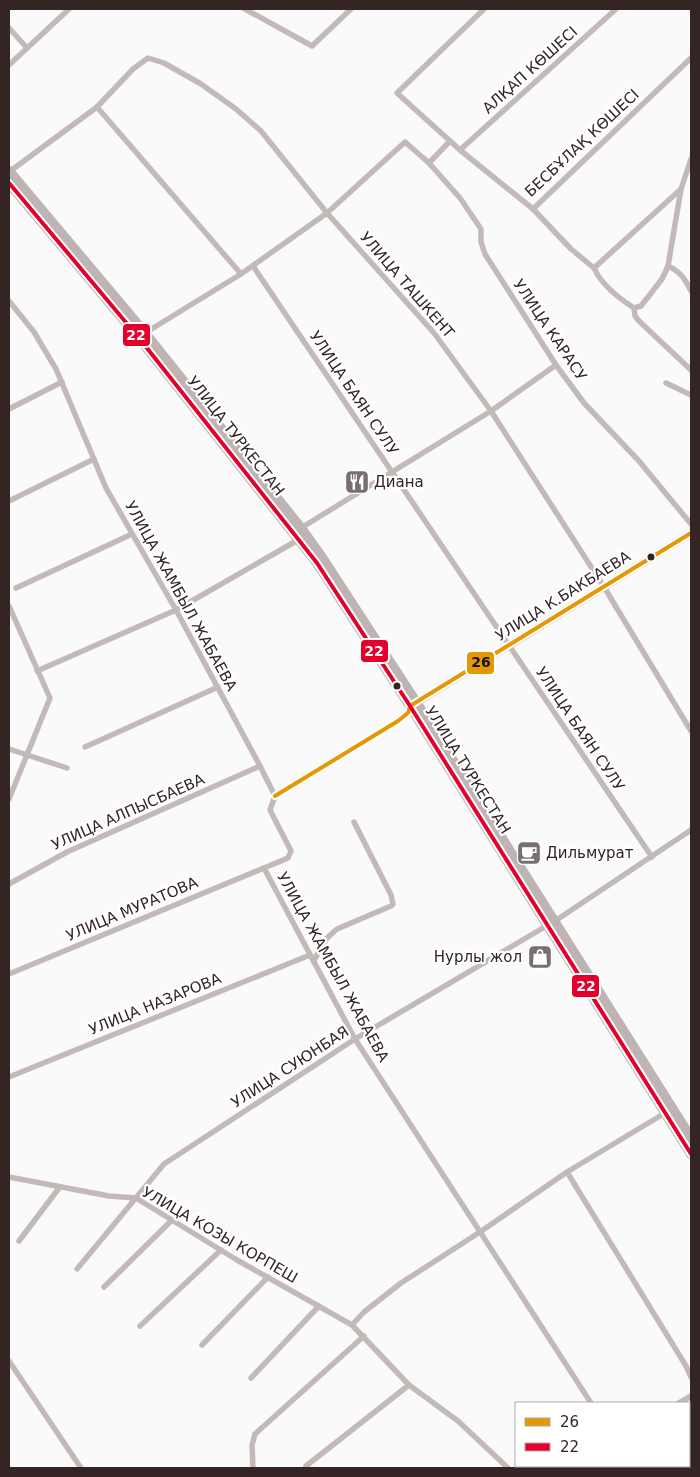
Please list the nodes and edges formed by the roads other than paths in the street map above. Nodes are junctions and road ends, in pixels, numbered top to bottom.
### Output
1 (69, 9) edge
2 (245, 9) edge
3 (351, 9) edge
4 (484, 9) edge
5 (616, 9) edge
6 (9, 28) edge
7 (26, 48) junction
8 (691, 58) edge
9 (9, 65) edge
10 (97, 107) junction
11 (450, 141) junction
12 (460, 150) junction
13 (691, 159) edge
14 (429, 163) junction
15 (9, 171) edge
16 (9, 183) edge
17 (681, 189) junction
18 (533, 209) junction
19 (327, 213) junction
20 (253, 266) junction
21 (668, 266) junction
22 (594, 268) junction
23 (242, 274) junction
24 (691, 291) edge
25 (9, 301) edge
26 (634, 308) junction
27 (145, 334) junction
28 (556, 365) junction
29 (691, 370) edge
30 (62, 382) junction
31 (666, 383) dead end
32 (691, 395) edge
33 (9, 409) edge
34 (491, 411) junction
35 (94, 459) junction
36 (393, 472) junction
37 (9, 501) edge
38 (691, 524) edge
39 (301, 528) junction
40 (691, 533) edge
41 (132, 534) junction
42 (298, 540) junction
43 (604, 587) junction
44 (16, 588) dead end
45 (9, 606) edge
46 (176, 610) junction
47 (508, 646) junction
48 (37, 671) junction
49 (218, 687) junction
50 (413, 704) junction
51 (691, 731) edge
52 (85, 747) dead end
53 (9, 749) edge
54 (28, 755) junction
55 (260, 766) junction
56 (67, 768) dead end
57 (275, 796) junction
58 (9, 799) edge
59 (354, 822) dead end
60 (691, 830) edge
61 (652, 857) junction
62 (264, 868) junction
63 (9, 884) edge
64 (552, 923) junction
65 (312, 957) junction
66 (9, 974) edge
67 (355, 1039) junction
68 (9, 1077) edge
69 (665, 1113) junction
70 (691, 1138) edge
71 (691, 1154) edge
72 (567, 1172) junction
73 (9, 1177) edge
74 (60, 1188) junction
75 (136, 1198) junction
76 (172, 1220) junction
77 (480, 1232) junction
78 (19, 1241) dead end
79 (221, 1250) junction
80 (77, 1269) dead end
81 (268, 1277) junction
82 (104, 1287) dead end
83 (319, 1306) junction
84 (352, 1325) junction
85 (140, 1326) dead end
86 (364, 1336) junction
87 (202, 1346) dead end
88 (9, 1361) edge
89 (691, 1377) edge
90 (251, 1378) dead end
91 (410, 1385) junction
92 (590, 1402) edge
93 (306, 1466) dead end
94 (81, 1468) edge
95 (253, 1468) edge
96 (508, 1468) edge

1 - 7 street
2 - 3 street
4 - 11 street, БЕСБҰЛАҚ КӨШЕСІ
5 - 12 street, АЛҚАП КӨШЕСІ
6 - 7 street
7 - 9 street
8 - 18 street, БЕСБҰЛАҚ КӨШЕСІ
10 - 15 street, УЛИЦА ТАШКЕНТ
10 - 19 street, УЛИЦА ТАШКЕНТ
10 - 23 street
11 - 12 street, БЕСБҰЛАҚ КӨШЕСІ
11 - 14 street
12 - 18 street, БЕСБҰЛАҚ КӨШЕСІ
13 - 17 street
14 - 19 street, УЛИЦА КАРАСУ
14 - 28 street, УЛИЦА КАРАСУ
15 - 27 highway, УЛИЦА ТУРКЕСТАН
16 - 42 highway, УЛИЦА ТУРКЕСТАН
17 - 21 street
17 - 22 street
18 - 22 street
19 - 20 street
19 - 34 street, УЛИЦА ТАШКЕНТ
20 - 23 street
20 - 36 street, УЛИЦА БАЯН СУЛУ
21 - 24 street
21 - 26 street
22 - 26 street
23 - 27 street
25 - 30 street, УЛИЦА ЖАМБЫЛ ЖАБАЕВА
26 - 29 street
27 - 39 highway, УЛИЦА ТУРКЕСТАН
28 - 34 street
28 - 38 street, УЛИЦА КАРАСУ
30 - 33 street
30 - 35 street, УЛИЦА ЖАМБЫЛ ЖАБАЕВА
31 - 32 street
34 - 36 street
34 - 43 street, УЛИЦА ТАШКЕНТ
35 - 37 street
35 - 41 street, УЛИЦА ЖАМБЫЛ ЖАБАЕВА
36 - 39 street
36 - 47 street, УЛИЦА БАЯН СУЛУ
39 - 50 highway, УЛИЦА ТУРКЕСТАН
40 - 43 street, УЛИЦА К.БАКБАЕВА
41 - 44 street
41 - 46 street, УЛИЦА ЖАМБЫЛ ЖАБАЕВА
42 - 46 street
42 - 50 highway, УЛИЦА ТУРКЕСТАН
43 - 47 street, УЛИЦА К.БАКБАЕВА
43 - 51 street, УЛИЦА ТАШКЕНТ
45 - 48 street
46 - 48 street
46 - 49 street, УЛИЦА ЖАМБЫЛ ЖАБАЕВА
47 - 50 street, УЛИЦА К.БАКБАЕВА
47 - 61 street, УЛИЦА БАЯН СУЛУ
48 - 54 street
49 - 52 street
49 - 55 street, УЛИЦА ЖАМБЫЛ ЖАБАЕВА
50 - 57 street, УЛИЦА К.БАКБАЕВА
50 - 64 highway, УЛИЦА ТУРКЕСТАН
53 - 54 street
54 - 56 street
54 - 58 street
55 - 57 street, УЛИЦА ЖАМБЫЛ ЖАБАЕВА
55 - 63 street, УЛИЦА АЛПЫСБАЕВА
57 - 62 street, УЛИЦА ЖАМБЫЛ ЖАБАЕВА
59 - 65 street
60 - 61 street, УЛИЦА СУЮНБАЯ
61 - 64 street, УЛИЦА СУЮНБАЯ
62 - 65 street, УЛИЦА ЖАМБЫЛ ЖАБАЕВА
62 - 66 street, УЛИЦА МУРАТОВА
64 - 67 street, УЛИЦА СУЮНБАЯ
64 - 69 highway, УЛИЦА ТУРКЕСТАН
64 - 70 highway, УЛИЦА ТУРКЕСТАН
65 - 67 street, УЛИЦА ЖАМБЫЛ ЖАБАЕВА
65 - 68 street, УЛИЦА НАЗАРОВА
67 - 75 street, УЛИЦА СУЮНБАЯ
67 - 77 street, УЛИЦА ЖАМБЫЛ ЖАБАЕВА
69 - 71 highway, УЛИЦА ТУРКЕСТАН
69 - 72 street
72 - 77 street
72 - 89 street
73 - 74 street, УЛИЦА КОЗЫ КОРПЕШ
74 - 75 street, УЛИЦА КОЗЫ КОРПЕШ
74 - 78 street
75 - 76 street, УЛИЦА КОЗЫ КОРПЕШ
75 - 80 street, УЛИЦА СУЮНБАЯ
76 - 79 street, УЛИЦА КОЗЫ КОРПЕШ
76 - 82 street
77 - 84 street
77 - 92 street, УЛИЦА ЖАМБЫЛ ЖАБАЕВА
79 - 81 street, УЛИЦА КОЗЫ КОРПЕШ
79 - 85 street
81 - 83 street, УЛИЦА КОЗЫ КОРПЕШ
81 - 87 street
83 - 84 street, УЛИЦА КОЗЫ КОРПЕШ
83 - 90 street
84 - 86 street, УЛИЦА КОЗЫ КОРПЕШ
86 - 91 street, УЛИЦА КОЗЫ КОРПЕШ
86 - 95 street
88 - 94 street
91 - 93 street
91 - 96 street, УЛИЦА КОЗЫ КОРПЕШ

